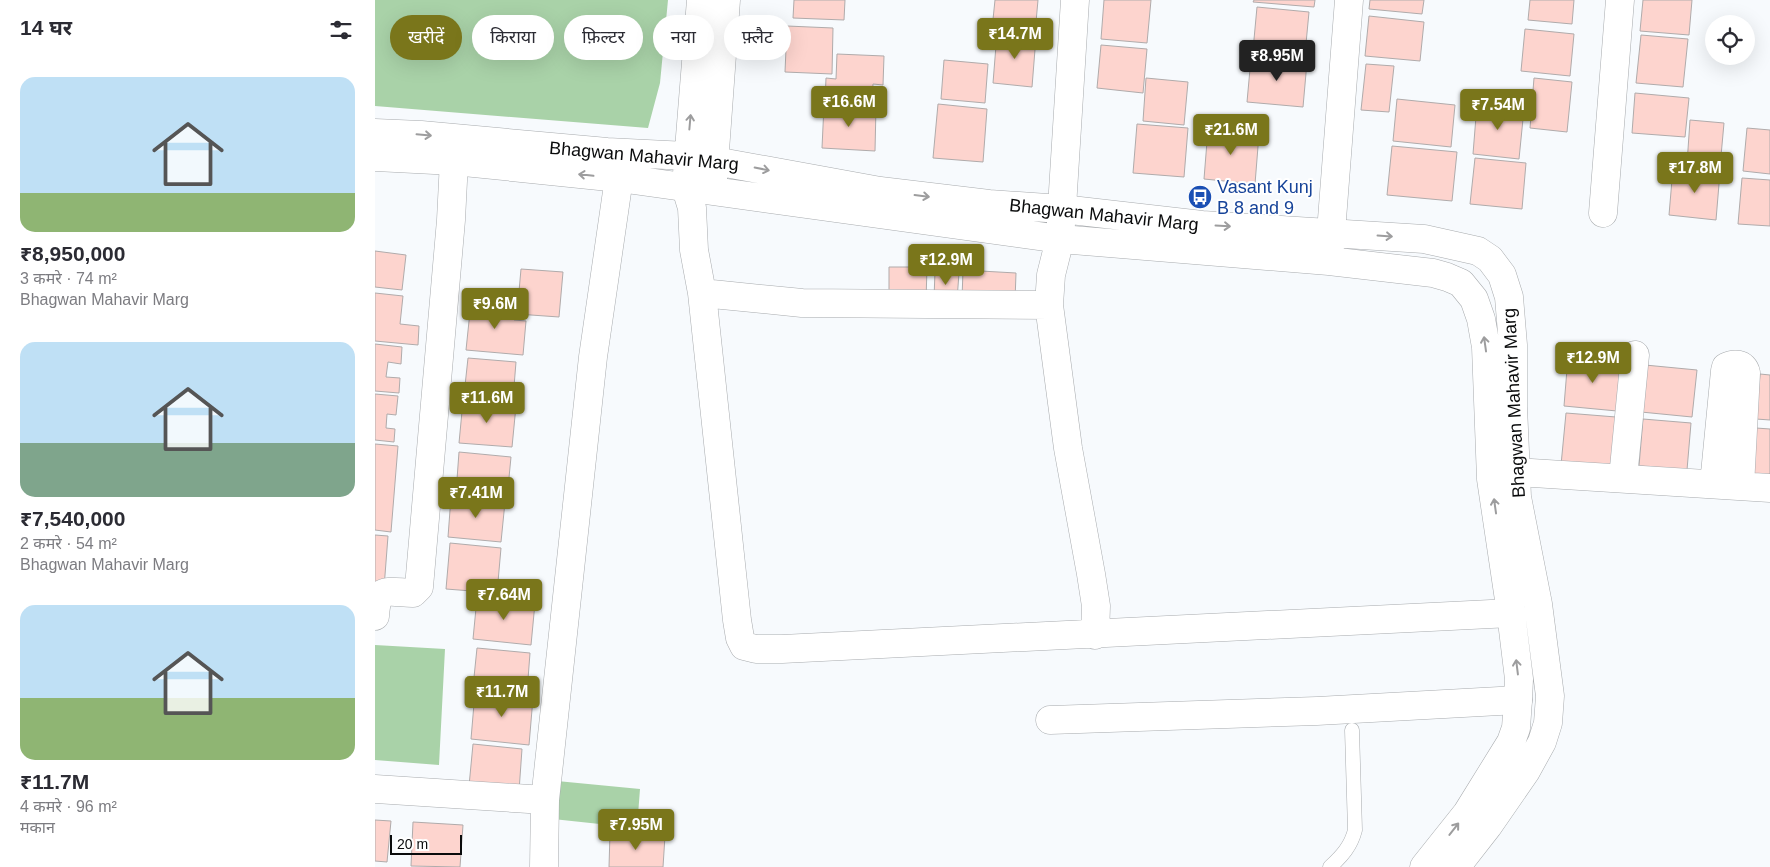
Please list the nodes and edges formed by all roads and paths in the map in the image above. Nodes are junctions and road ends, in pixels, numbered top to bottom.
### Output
1 (701, 0) edge
2 (726, 0) edge
3 (1075, 0) edge
4 (1349, 0) edge
5 (1620, 0) edge
6 (375, 133) edge
7 (687, 156) junction
8 (375, 157) edge
9 (714, 160) junction
10 (454, 161) junction
11 (619, 178) junction
12 (699, 189) junction
13 (1062, 208) junction
14 (1603, 213) dead end
15 (1330, 232) junction
16 (1060, 239) junction
17 (1329, 261) junction
18 (702, 293) junction
19 (1049, 305) junction
20 (1635, 354) dead end
21 (1503, 475) junction
22 (1623, 478) junction
23 (1770, 488) edge
24 (1511, 613) junction
25 (375, 616) edge
26 (1095, 635) junction
27 (1518, 700) junction
28 (1051, 720) dead end
29 (1352, 730) dead end
30 (375, 789) edge
31 (545, 800) junction
32 (544, 867) edge
33 (1330, 867) edge
34 (1423, 867) edge
35 (1456, 867) edge

7 -> 1 street
2 - 9 street
3 - 13 street
4 - 15 street
5 - 14 street
6 -> 7 street, Bhagwan Mahavir Marg
7 - 9 street, Bhagwan Mahavir Marg
7 - 12 street
8 - 10 street, Bhagwan Mahavir Marg
9 - 12 street
9 -> 13 street, Bhagwan Mahavir Marg
11 -> 10 street, Bhagwan Mahavir Marg
10 - 25 street
11 - 12 street, Bhagwan Mahavir Marg
11 - 31 street
12 - 16 street, Bhagwan Mahavir Marg
12 - 18 street
13 -> 15 street, Bhagwan Mahavir Marg
13 - 16 street
15 - 17 street
15 -> 21 street, Bhagwan Mahavir Marg
16 - 17 street, Bhagwan Mahavir Marg
16 - 19 street
21 -> 17 street, Bhagwan Mahavir Marg
18 - 19 street
18 - 26 street
19 - 26 street
20 - 22 street
21 - 22 street
24 -> 21 street, Bhagwan Mahavir Marg
21 - 35 street, Bhagwan Mahavir Marg
22 - 23 street
24 - 26 street
27 -> 24 street, Bhagwan Mahavir Marg
27 - 28 street
34 -> 27 street, Bhagwan Mahavir Marg
29 - 33 lane
30 - 31 street
31 - 32 street

